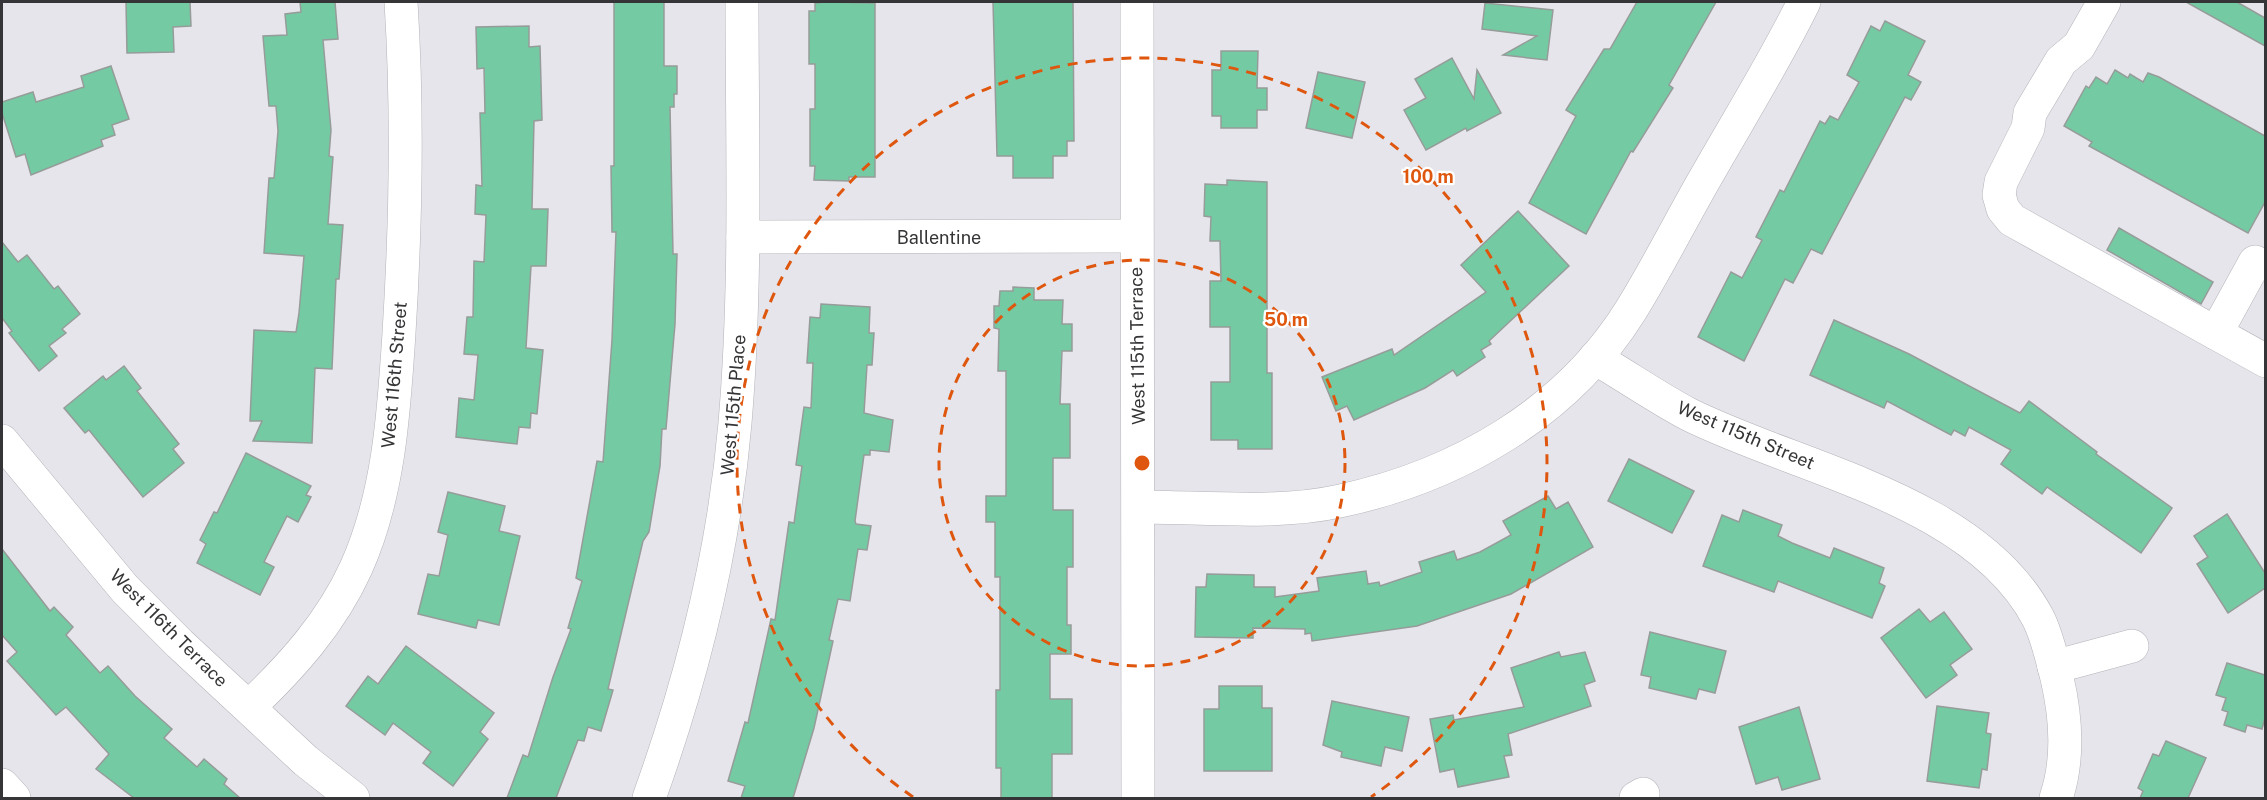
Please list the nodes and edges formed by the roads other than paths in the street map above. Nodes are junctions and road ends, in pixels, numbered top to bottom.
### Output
1 (401, 2) edge
2 (742, 2) edge
3 (1137, 2) edge
4 (1804, 2) edge
5 (2104, 2) edge
6 (1136, 236) junction
7 (743, 237) junction
8 (2255, 262) dead end
9 (2216, 333) junction
10 (1595, 358) junction
11 (2265, 361) edge
12 (2, 441) edge
13 (1138, 507) junction
14 (2132, 646) dead end
15 (2054, 667) junction
16 (249, 707) junction
17 (2, 785) edge
18 (14, 798) edge
19 (353, 798) edge
20 (649, 798) edge
21 (1138, 798) edge
22 (2056, 798) edge

1 - 16 street, West 116th Street
2 - 7 street, West 115th Place
3 - 6 street, West 115th Terrace
4 - 10 street
5 - 9 street
6 - 7 street, Ballentine
6 - 13 street, West 115th Terrace
7 - 20 street, West 115th Place
8 - 9 street
9 - 11 street
10 - 13 street
10 - 15 street, West 115th Street
12 - 16 street, West 116th Terrace
13 - 21 street, West 115th Terrace
14 - 15 street
15 - 22 street, West 115th Street
16 - 19 street, West 116th Terrace
17 - 18 street

